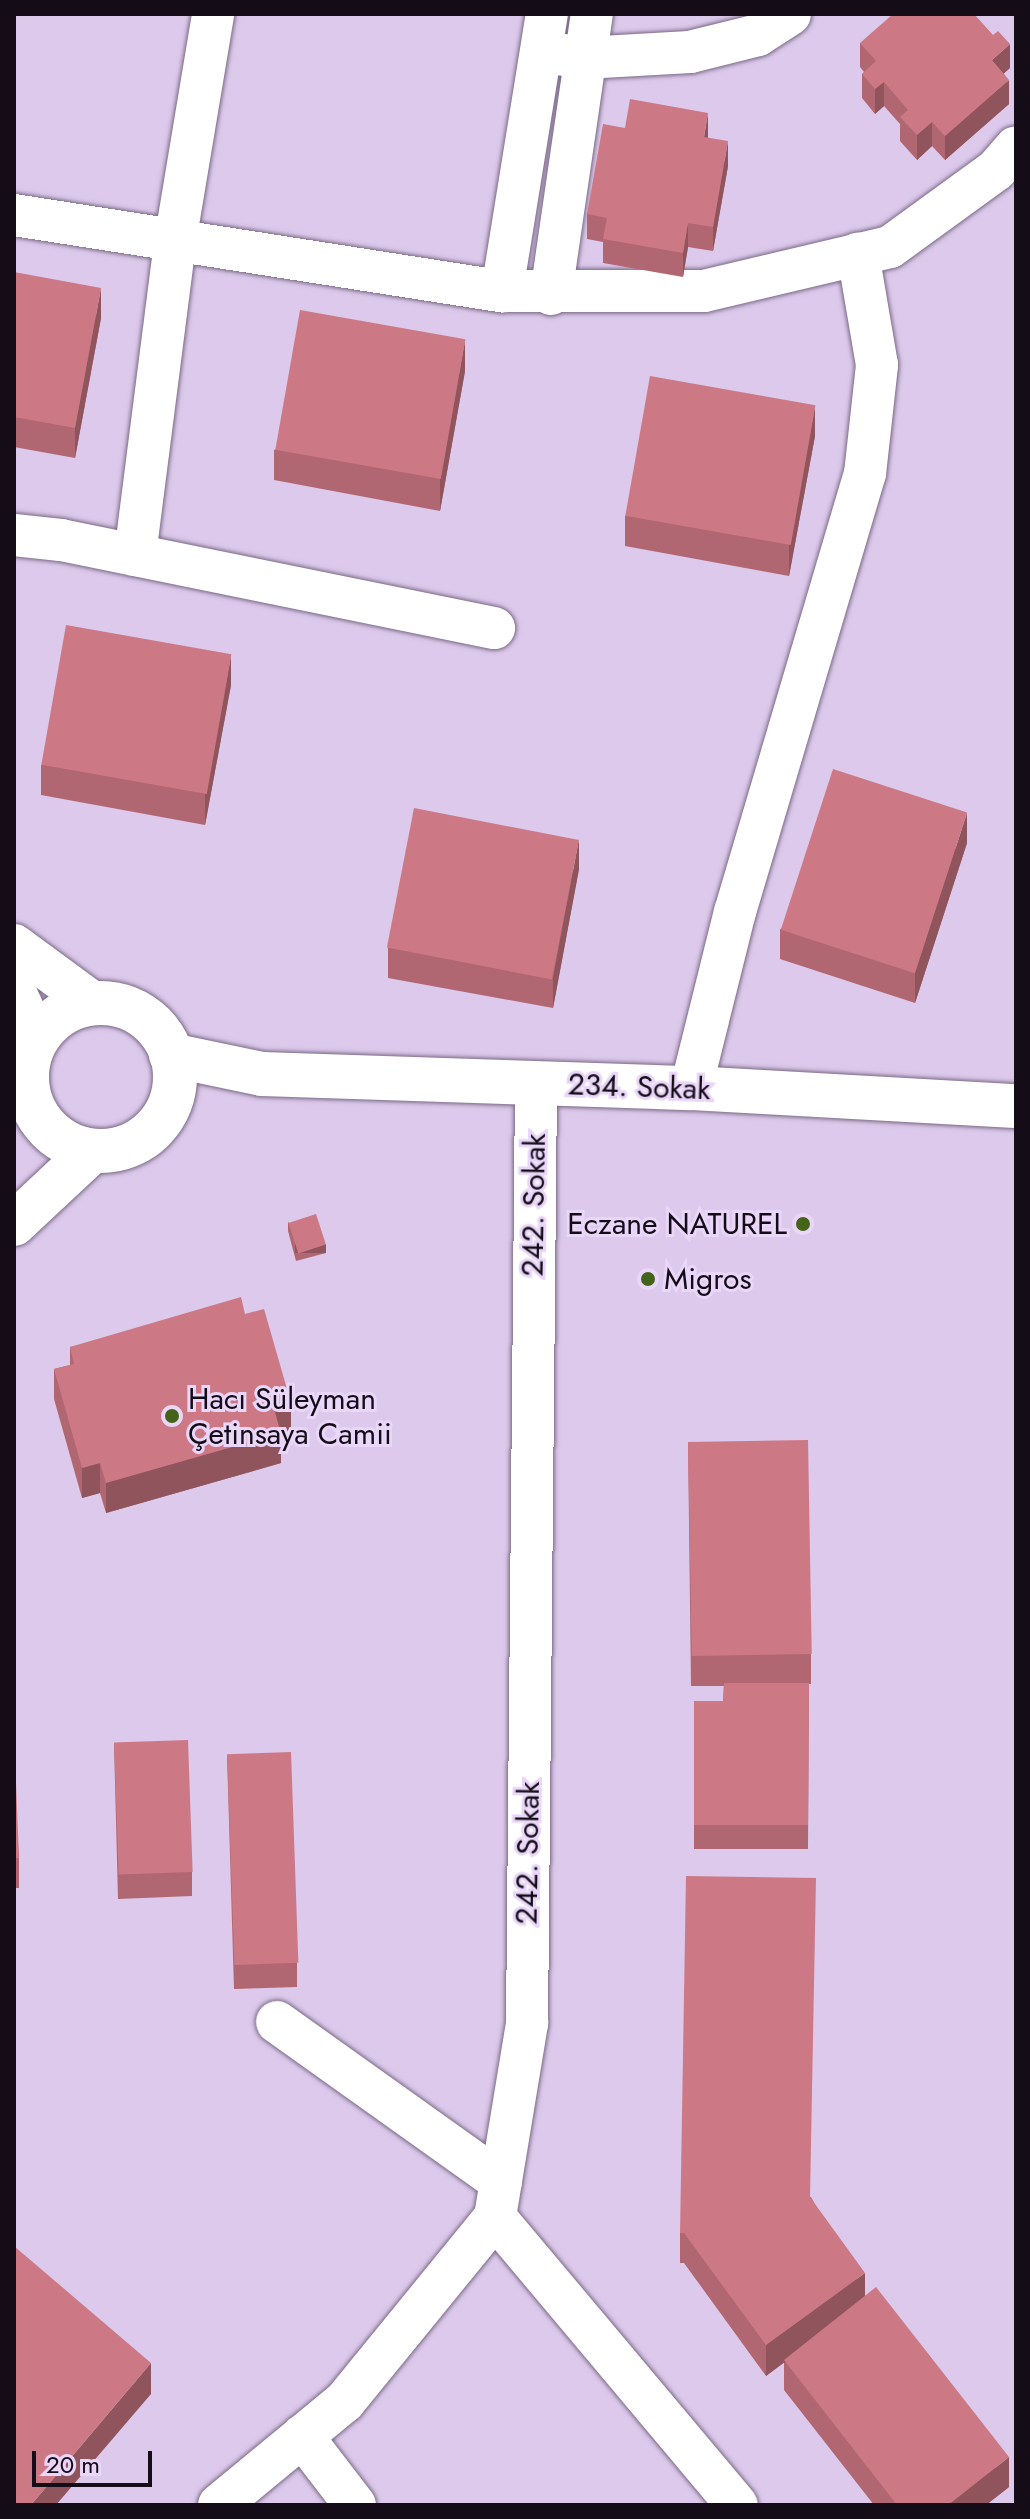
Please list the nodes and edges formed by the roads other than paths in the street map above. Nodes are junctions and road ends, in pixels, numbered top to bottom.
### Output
1 (213, 14) edge
2 (585, 14) edge
3 (592, 14) edge
4 (614, 14) edge
5 (790, 14) edge
6 (544, 33) edge
7 (584, 58) junction
8 (1016, 147) edge
9 (14, 215) edge
10 (175, 242) junction
11 (858, 254) junction
12 (502, 291) junction
13 (551, 294) junction
14 (14, 535) edge
15 (135, 555) junction
16 (494, 628) dead end
17 (14, 945) edge
18 (14, 989) edge
19 (93, 1003) junction
20 (171, 1055) junction
21 (262, 1074) junction
22 (25, 1081) edge
23 (536, 1085) junction
24 (691, 1088) junction
25 (1016, 1106) edge
26 (167, 1110) junction
27 (92, 1151) junction
28 (14, 1224) edge
29 (277, 2022) dead end
30 (498, 2199) junction
31 (302, 2436) junction
32 (219, 2505) edge
33 (355, 2505) edge
34 (737, 2505) edge

1 - 10 street
2 - 3 street
3 - 4 street
3 - 7 street
5 - 7 street
6 - 7 street
6 - 12 street
7 - 13 street
8 - 11 street
9 - 10 street
10 - 12 street
10 - 15 street
11 - 13 street
11 - 24 street
12 - 13 street
14 - 15 street
15 - 16 street
17 - 19 street
18 - 22 street
19 - 20 street
19 - 22 street
20 - 21 street, 234. Sokak
20 - 26 street
21 - 23 street, 234. Sokak
21 - 26 street, 234. Sokak
22 - 27 street
23 - 24 street, 234. Sokak
23 - 30 street, 242. Sokak
24 - 25 street, 234. Sokak
26 - 27 street
27 - 28 street
29 - 30 street
30 - 31 street, 242. Sokak
30 - 34 street
31 - 32 street, 242. Sokak
31 - 33 street

